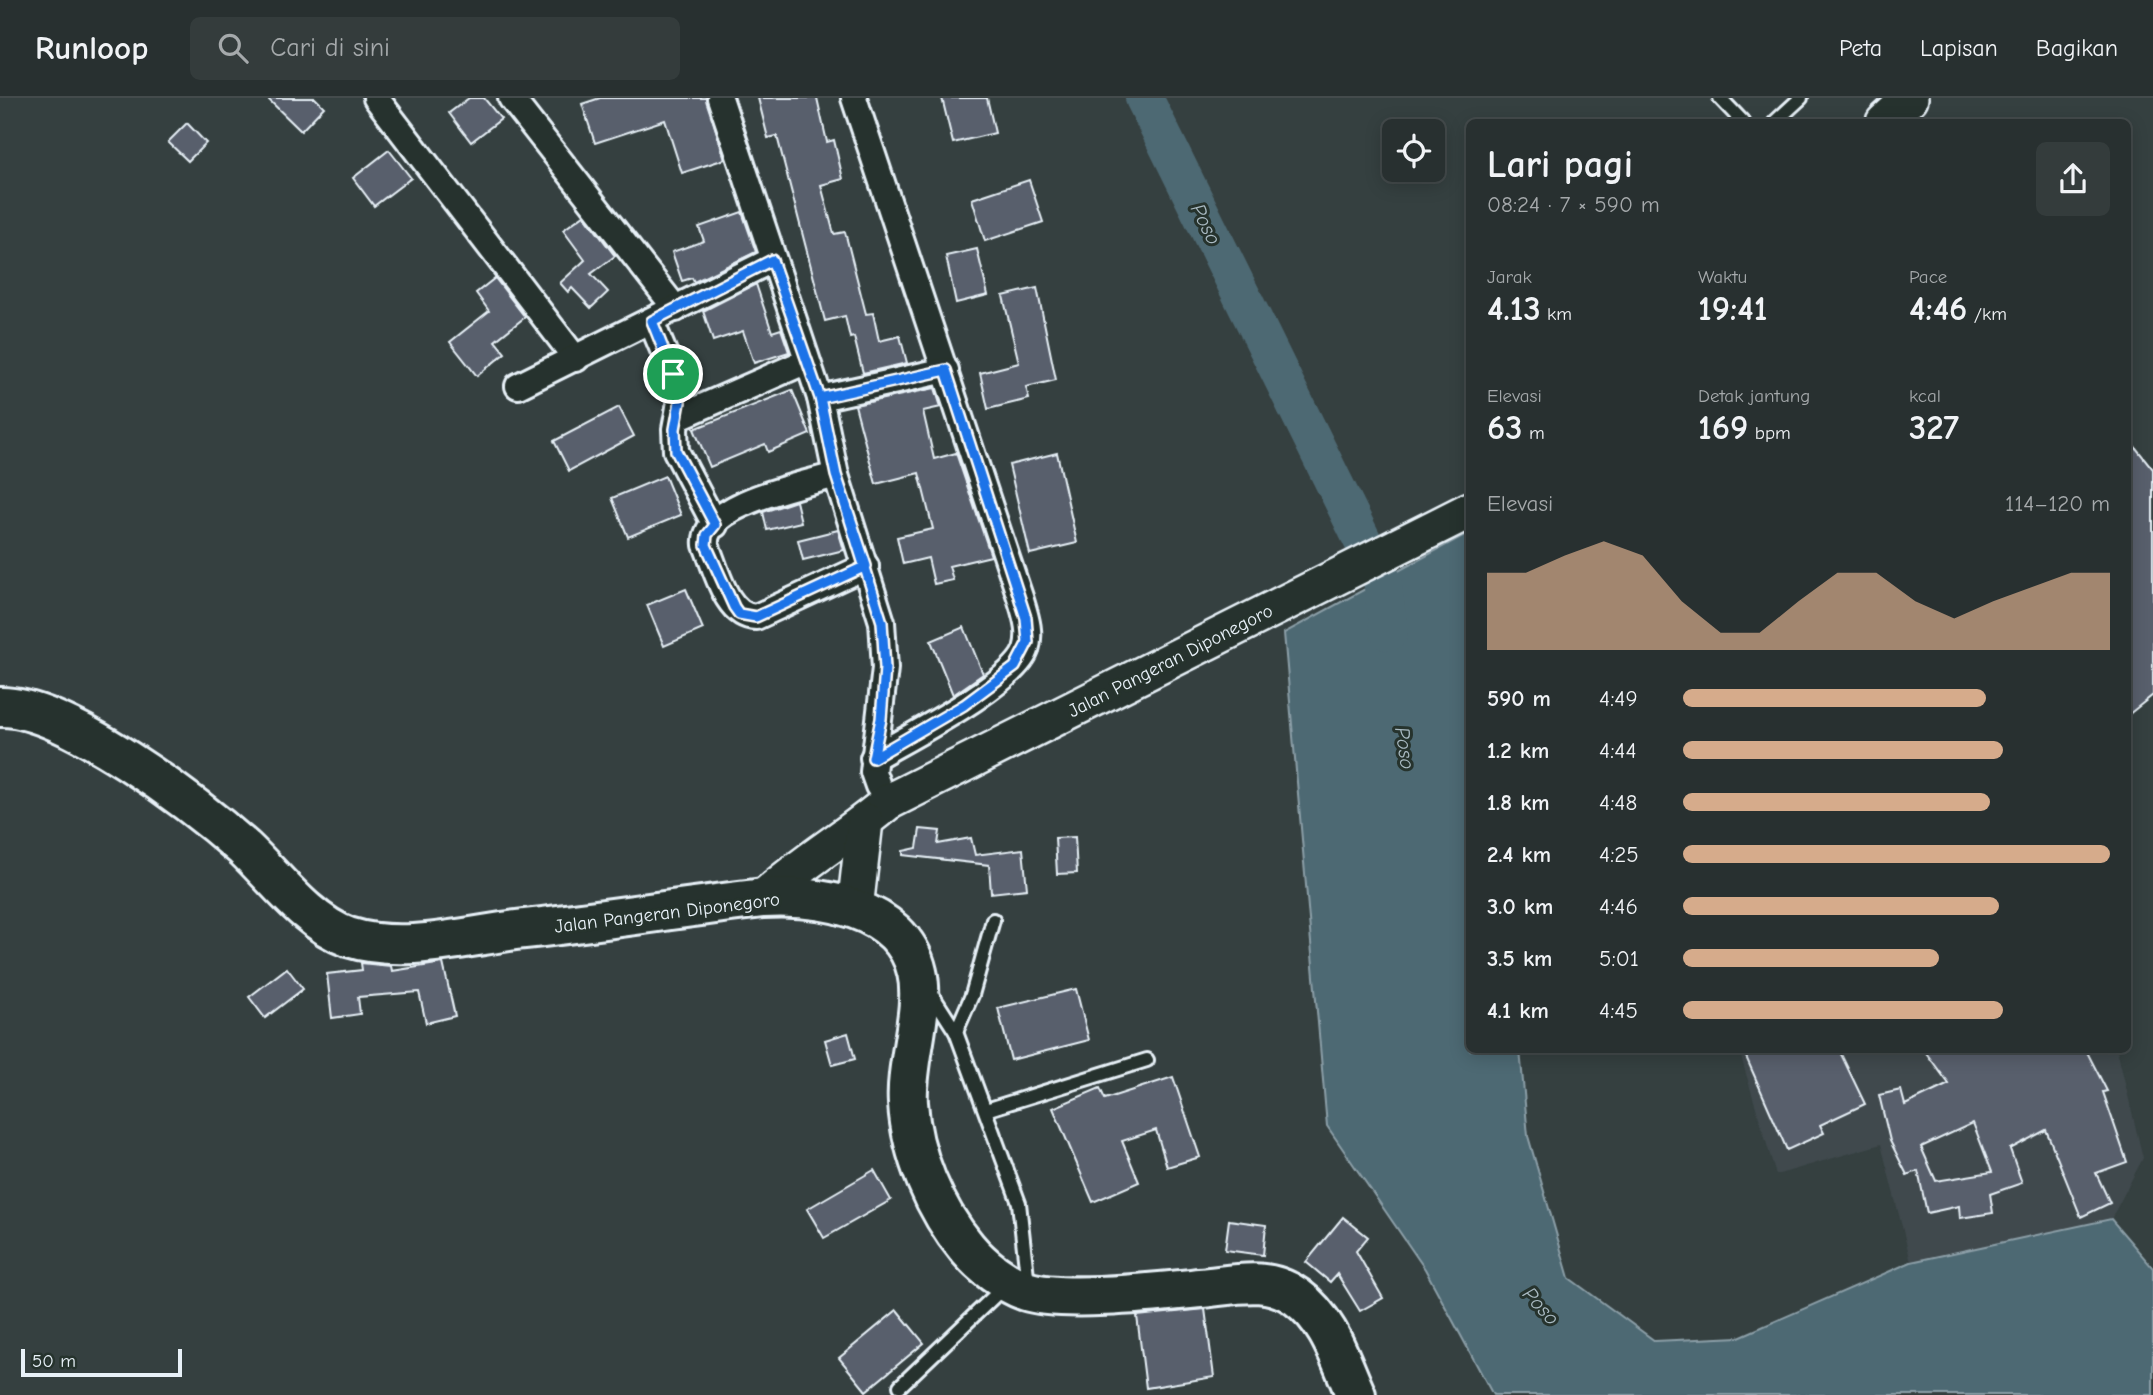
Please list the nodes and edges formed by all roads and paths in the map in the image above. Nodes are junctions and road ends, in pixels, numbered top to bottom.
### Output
1 (376, 98) edge
2 (511, 98) edge
3 (720, 98) edge
4 (854, 98) edge
5 (1720, 98) edge
6 (1801, 98) edge
7 (1910, 98) edge
8 (1740, 119) edge
9 (1778, 119) edge
10 (1887, 119) edge
11 (772, 260) junction
12 (676, 309) junction
13 (652, 321) junction
14 (576, 359) junction
15 (807, 361) junction
16 (946, 370) junction
17 (518, 386) dead end
18 (820, 398) junction
19 (679, 417) junction
20 (836, 475) junction
21 (1466, 512) edge
22 (715, 525) junction
23 (866, 566) junction
24 (0, 707) edge
25 (873, 758) junction
26 (877, 811) junction
27 (763, 898) junction
28 (855, 909) junction
29 (993, 920) dead end
30 (917, 972) junction
31 (956, 1032) junction
32 (1147, 1060) dead end
33 (986, 1110) junction
34 (1018, 1287) junction
35 (900, 1386) dead end
36 (1356, 1395) edge

1 - 14 street
2 - 12 street
3 - 11 street
4 - 16 street
5 - 8 lane
6 - 9 lane
7 - 10 street
11 - 12 street
11 - 15 street
12 - 13 street
13 - 14 street
13 - 19 street
14 - 17 street
15 - 18 street
15 - 19 street
16 - 18 street
16 - 25 street
18 - 20 street
19 - 22 street
20 - 22 street
20 - 23 street
21 - 26 street, Jalan Pangeran Diponegoro
22 - 23 street
23 - 25 street
24 - 27 highway, Jalan Pangeran Diponegoro
25 - 26 street
26 - 27 street, Jalan Pangeran Diponegoro
26 - 28 street
27 - 28 highway, Jalan Pangeran Diponegoro
28 - 30 highway, Jalan Pangeran Diponegoro
29 - 31 lane
30 - 31 lane
30 - 34 highway, Jalan Pangeran Diponegoro
31 - 33 lane
32 - 33 lane
33 - 34 lane
34 - 35 lane
34 - 36 highway

